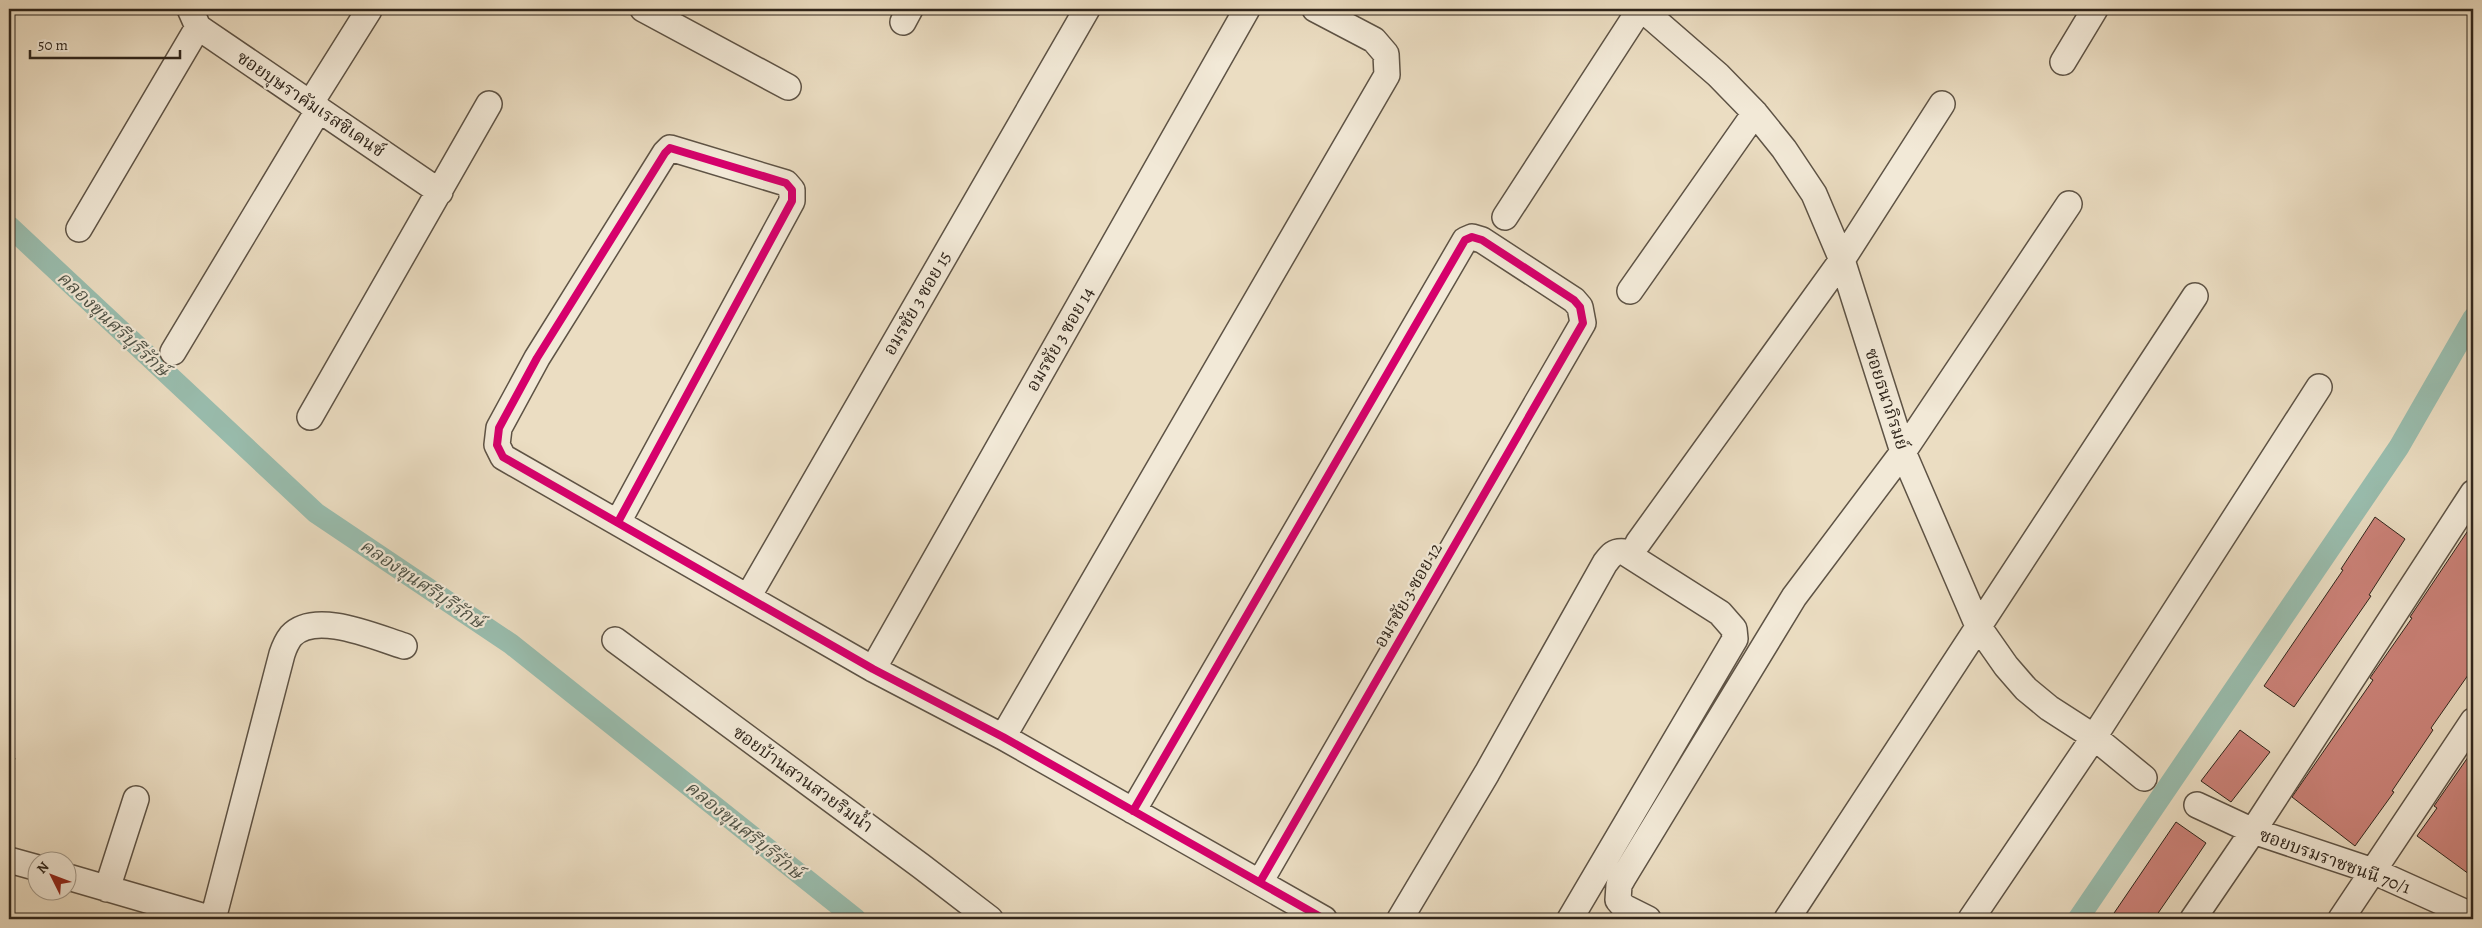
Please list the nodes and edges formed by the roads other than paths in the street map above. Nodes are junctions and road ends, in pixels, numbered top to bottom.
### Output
1 (643, 9) edge
2 (1087, 9) edge
3 (1247, 9) edge
4 (1315, 9) edge
5 (1641, 9) edge
6 (2094, 9) edge
7 (369, 10) dead end
8 (194, 18) edge
9 (2063, 62) dead end
10 (788, 87) dead end
11 (490, 104) dead end
12 (1942, 104) dead end
13 (315, 107) junction
14 (1755, 113) junction
15 (440, 192) junction
16 (2069, 204) dead end
17 (1505, 217) dead end
18 (79, 229) dead end
19 (1842, 260) junction
20 (1630, 291) dead end
21 (2195, 296) dead end
22 (173, 352) dead end
23 (2319, 388) dead end
24 (310, 417) dead end
25 (1903, 452) junction
26 (2473, 494) edge
27 (618, 522) junction
28 (1638, 543) dead end
29 (748, 597) junction
30 (1978, 626) junction
31 (615, 640) dead end
32 (404, 646) dead end
33 (873, 669) junction
34 (2473, 721) edge
35 (1002, 737) junction
36 (2094, 737) junction
37 (2144, 778) dead end
38 (136, 799) dead end
39 (2198, 805) dead end
40 (1133, 811) junction
41 (2254, 831) junction
42 (9, 860) edge
43 (28, 865) edge
44 (2374, 871) junction
45 (78, 880) edge
46 (1260, 882) junction
47 (107, 889) junction
48 (2473, 916) edge
49 (212, 919) edge
50 (990, 919) edge
51 (1324, 919) edge
52 (1400, 919) edge
53 (1570, 919) edge
54 (1648, 919) edge
55 (1787, 919) edge
56 (1971, 919) edge
57 (2193, 919) edge
58 (2342, 919) edge

1 - 10 street
2 - 29 street, อมรชัย 3 ซอย 15
3 - 33 street, อมรชัย 3 ซอย 14
4 - 35 street
5 - 14 street, ซอยธนาภิรมย์
5 - 17 street
6 - 9 street
7 - 13 street
8 - 13 street, ซอยบุษราคัมเรสซิเดนซ์
8 - 18 street
11 - 15 street
12 - 19 street
13 - 15 street, ซอยบุษราคัมเรสซิเดนซ์
13 - 22 street
14 - 19 street, ซอยธนาภิรมย์
14 - 20 street
15 - 24 street
16 - 25 street
19 - 25 street, ซอยธนาภิรมย์
19 - 28 street
21 - 30 street
23 - 36 street
25 - 30 street, ซอยธนาภิรมย์
25 - 54 street
26 - 41 street
27 - 27 street
27 - 29 street
29 - 33 street
30 - 36 street, ซอยธนาภิรมย์
30 - 55 street
31 - 50 street, ซอยบ้านสวนสวยริมน้ำ
32 - 49 street
33 - 35 street
34 - 44 street
35 - 40 street
36 - 37 street, ซอยธนาภิรมย์
36 - 56 street
38 - 47 street
39 - 41 street, ซอยบรมราชชนนี 70/1
40 - 46 street
40 - 46 street, อมรชัย 3 ซอย 12
41 - 44 street, ซอยบรมราชชนนี 70/1
41 - 57 street
42 - 43 street
44 - 48 street, ซอยบรมราชชนนี 70/1
44 - 58 street
45 - 47 street
46 - 51 street
47 - 49 street
52 - 53 street

